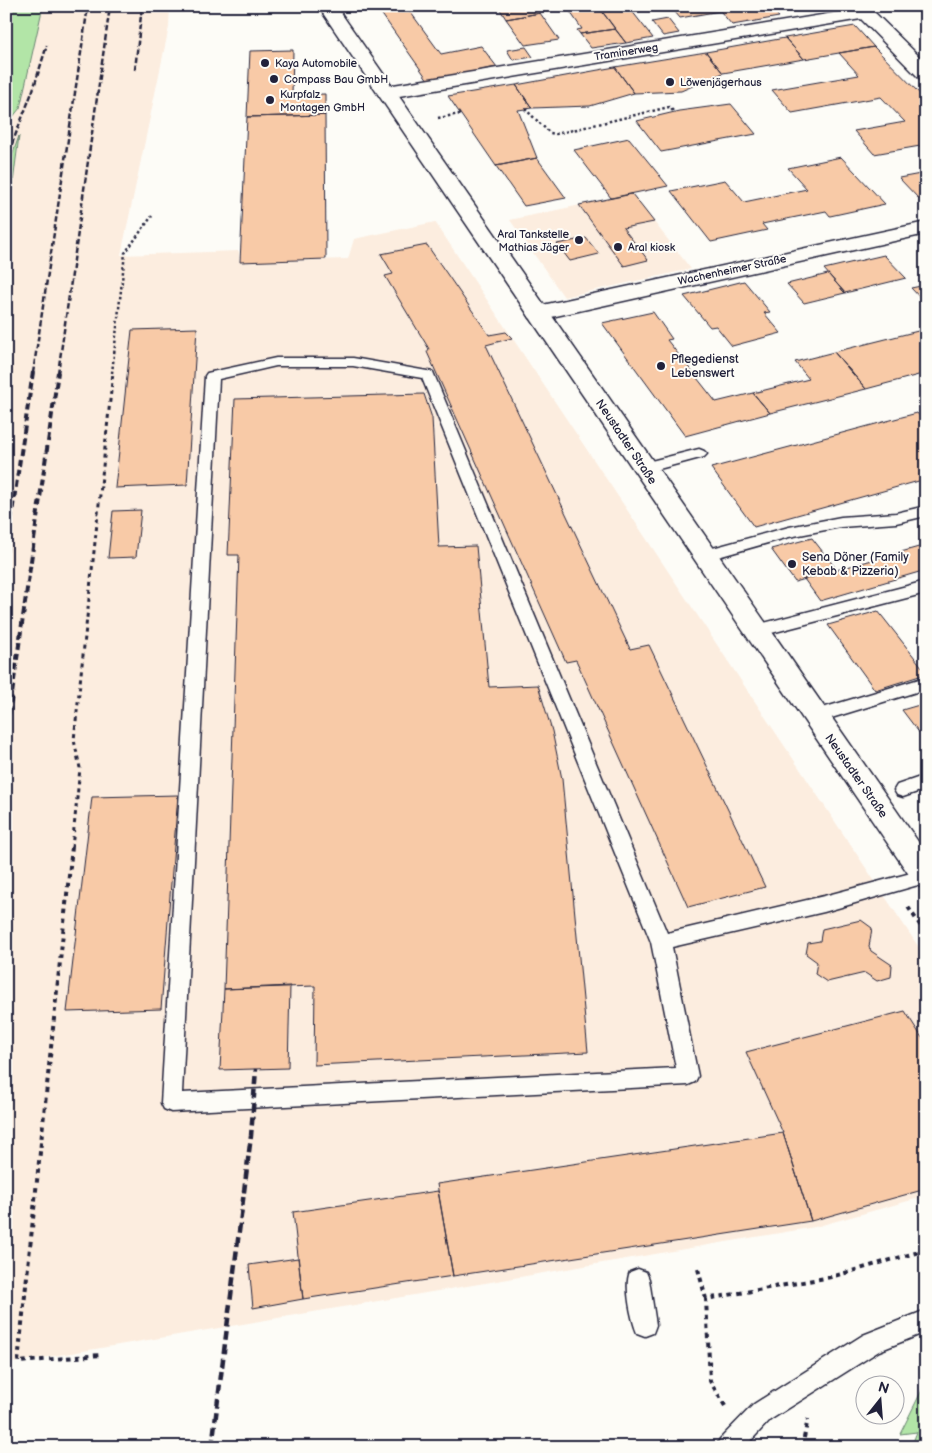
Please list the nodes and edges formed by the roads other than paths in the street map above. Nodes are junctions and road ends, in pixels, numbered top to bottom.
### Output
1 (327, 6) edge
2 (861, 9) edge
3 (926, 74) edge
4 (387, 92) junction
5 (926, 228) edge
6 (538, 313) junction
7 (699, 454) dead end
8 (644, 468) junction
9 (926, 510) edge
10 (704, 556) junction
11 (926, 587) edge
12 (756, 631) junction
13 (926, 683) edge
14 (815, 717) junction
15 (926, 782) edge
16 (903, 790) dead end
17 (926, 877) edge
18 (661, 942) junction
19 (638, 1279) dead end
20 (926, 1321) edge
21 (645, 1325) dead end
22 (728, 1447) edge

1 - 4 main road, Neustadter Straße
2 - 3 main road
2 - 4 main road, Traminerweg
4 - 6 main road, Neustadter Straße
5 - 6 main road, Wachenheimer Straße
6 - 8 main road, Neustadter Straße
7 - 8 lane
8 - 10 main road, Neustadter Straße
9 - 10 lane
10 - 12 main road, Neustadter Straße
11 - 12 lane
12 - 14 main road, Neustadter Straße
13 - 14 lane
14 - 17 main road, Neustadter Straße
15 - 16 lane
17 - 18 lane
18 - 18 lane
19 - 21 lane
20 - 22 lane

